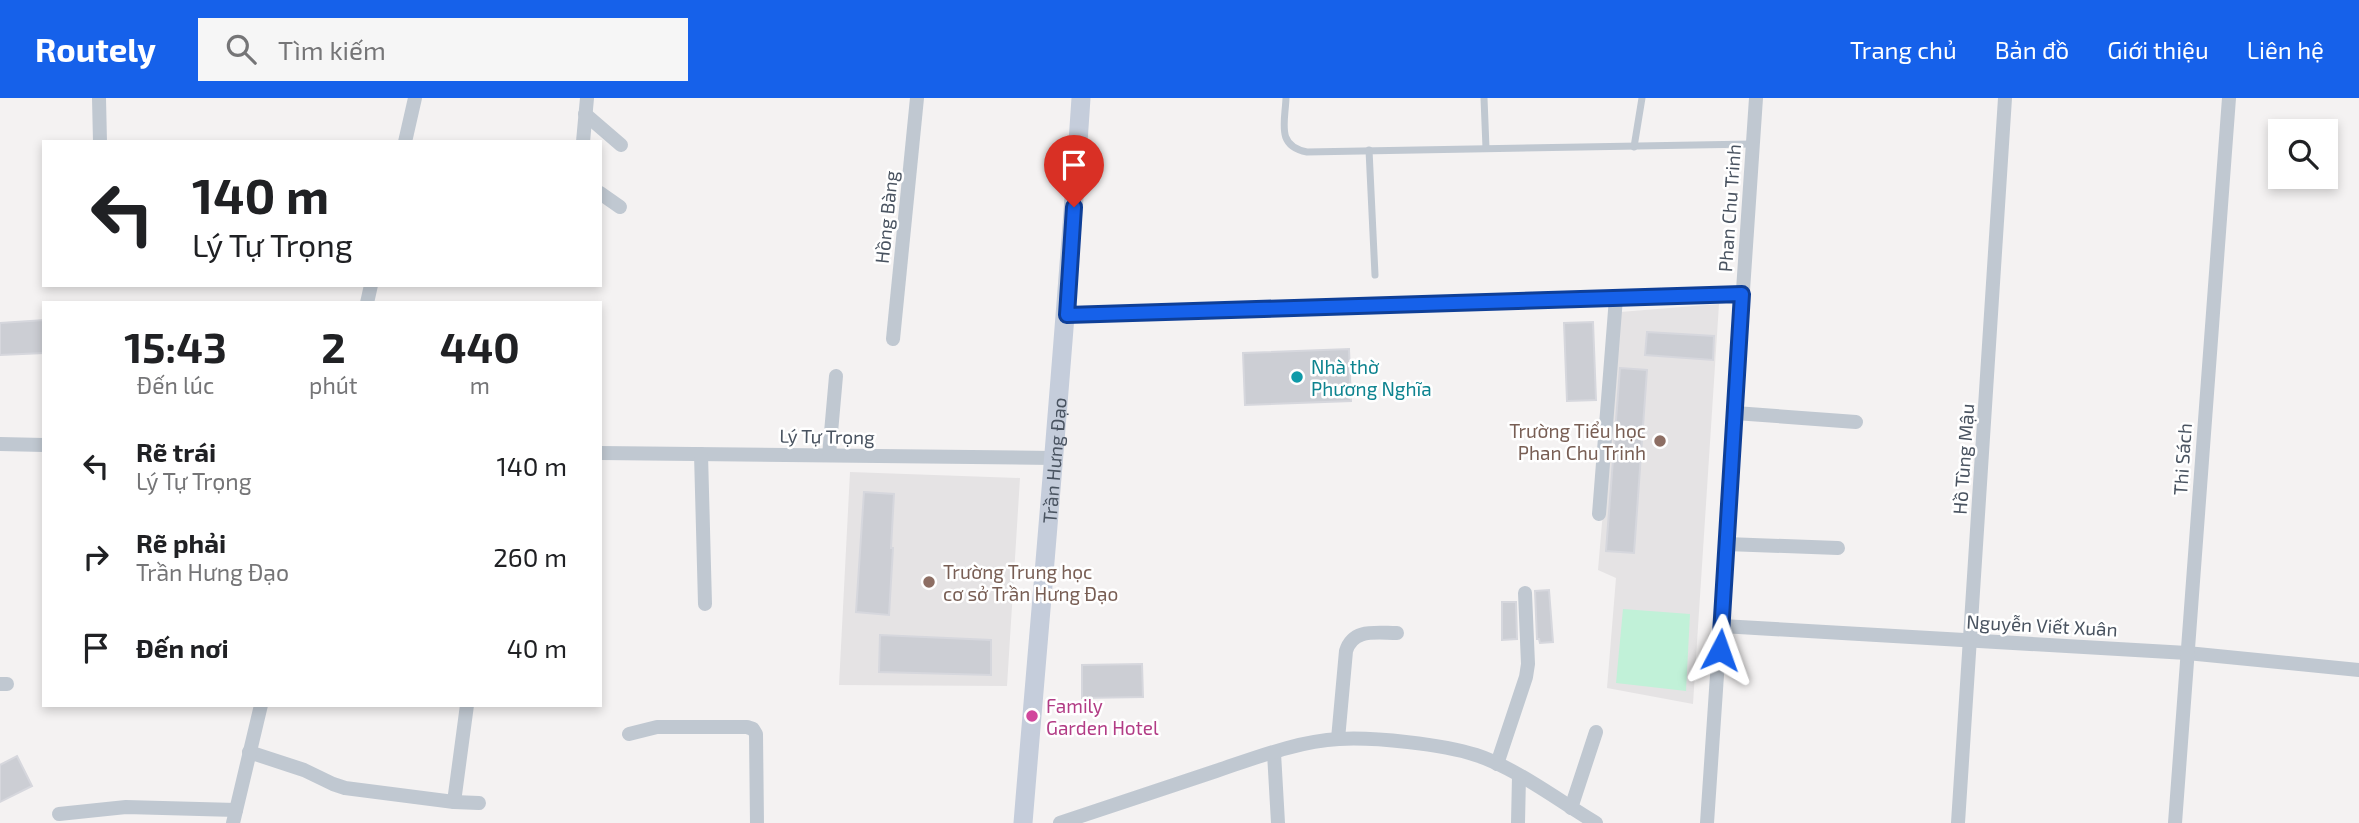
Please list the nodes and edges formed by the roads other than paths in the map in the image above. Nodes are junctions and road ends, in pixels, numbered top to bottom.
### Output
1 (99, 98) edge
2 (415, 98) edge
3 (587, 98) edge
4 (916, 98) edge
5 (1081, 98) edge
6 (1286, 98) edge
7 (1484, 98) edge
8 (1642, 98) edge
9 (1756, 98) edge
10 (2005, 98) edge
11 (2229, 98) edge
12 (585, 114) junction
13 (100, 140) edge
14 (405, 140) edge
15 (583, 140) edge
16 (1752, 144) junction
17 (621, 145) dead end
18 (1634, 147) junction
19 (1486, 148) junction
20 (1369, 150) junction
21 (602, 194) edge
22 (620, 207) dead end
23 (1375, 275) dead end
24 (1742, 294) junction
25 (1616, 298) junction
26 (1067, 315) junction
27 (893, 339) dead end
28 (836, 376) dead end
29 (1735, 414) junction
30 (1856, 422) dead end
31 (0, 444) edge
32 (42, 445) edge
33 (602, 453) edge
34 (701, 454) junction
35 (829, 455) junction
36 (1053, 458) junction
37 (1599, 514) dead end
38 (1726, 544) junction
39 (1838, 548) dead end
40 (1525, 593) dead end
41 (705, 604) dead end
42 (1721, 626) junction
43 (1397, 633) dead end
44 (1971, 640) junction
45 (2187, 653) junction
46 (2359, 670) edge
47 (260, 707) edge
48 (467, 707) edge
49 (1596, 732) dead end
50 (629, 734) dead end
51 (1338, 739) junction
52 (249, 752) junction
53 (1274, 753) junction
54 (1497, 764) junction
55 (1519, 776) junction
56 (454, 802) junction
57 (479, 803) dead end
58 (1571, 808) junction
59 (59, 814) dead end
60 (234, 816) edge
61 (757, 823) edge
62 (1023, 823) edge
63 (1060, 823) edge
64 (1278, 823) edge
65 (1518, 823) edge
66 (1596, 823) edge
67 (1707, 823) edge
68 (1958, 823) edge
69 (2175, 823) edge

1 - 13 street
2 - 14 street
3 - 12 street
4 - 27 street, Hồng Bàng
5 - 26 street, Trần Hưng Đạo
6 - 20 lane
7 - 19 lane
8 - 18 lane
9 - 16 street, Phan Chu Trinh
10 - 44 street, Hồ Tùng Mậu
11 - 45 street, Thi Sách
12 - 15 street
12 - 17 street
16 - 18 lane
16 - 24 street, Phan Chu Trinh
18 - 19 lane
19 - 20 lane
20 - 23 lane
21 - 22 street
24 - 25 street
24 - 29 street, Phan Chu Trinh
25 - 26 street
25 - 37 street
26 - 36 street, Trần Hưng Đạo
28 - 35 street
29 - 30 street
29 - 38 street, Phan Chu Trinh
31 - 32 street
33 - 34 street, Lý Tự Trọng
34 - 35 street, Lý Tự Trọng
34 - 41 street
35 - 36 street, Lý Tự Trọng
36 - 62 street, Trần Hưng Đạo
38 - 39 street
38 - 42 street, Phan Chu Trinh
40 - 54 street
42 - 44 street, Nguyễn Viết Xuân
42 - 67 street, Phan Chu Trinh
43 - 51 street
44 - 45 street, Nguyễn Viết Xuân
44 - 68 street, Hồ Tùng Mậu
45 - 46 street, Nguyễn Viết Xuân
45 - 69 street, Thi Sách
47 - 52 street
48 - 56 street
49 - 58 street
50 - 61 street
51 - 53 street
51 - 54 street
52 - 56 street
52 - 60 street
53 - 63 street
53 - 64 street
54 - 55 street
55 - 58 street
55 - 65 street
56 - 57 street
58 - 66 street
59 - 60 street

